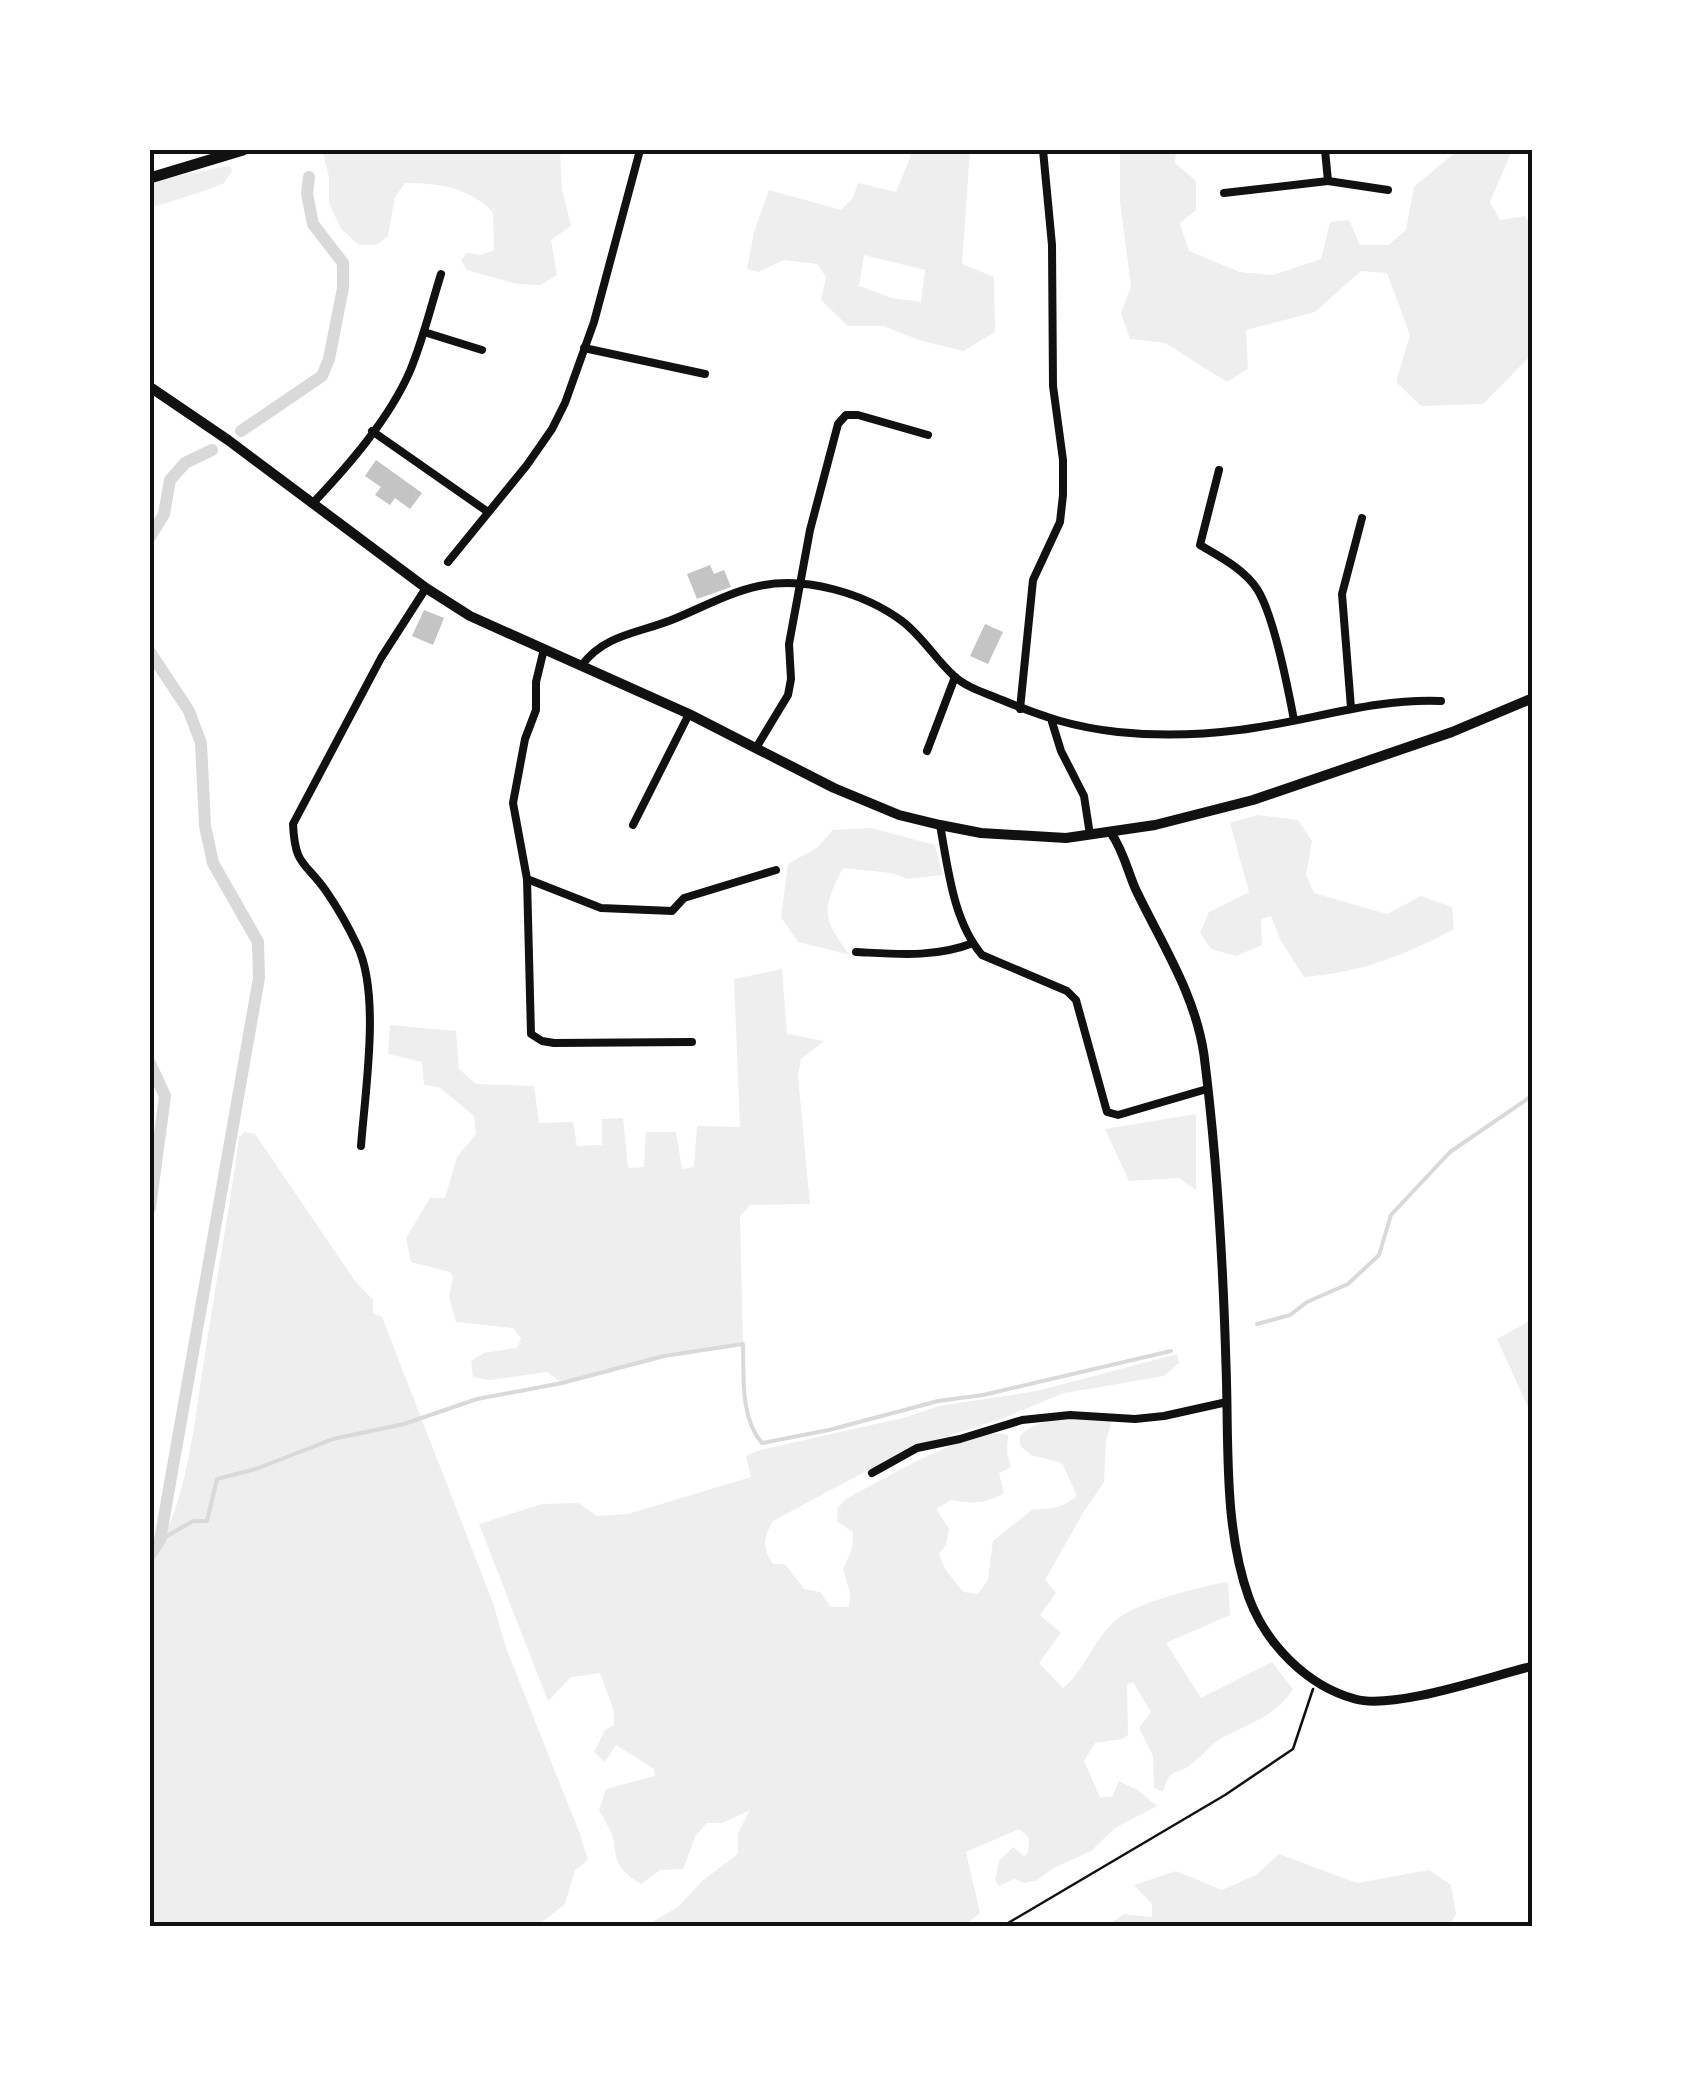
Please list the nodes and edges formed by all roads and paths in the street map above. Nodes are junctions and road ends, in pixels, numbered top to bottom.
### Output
1 (243, 150) edge
2 (640, 150) edge
3 (1043, 150) edge
4 (1324, 150) edge
5 (150, 178) edge
6 (1328, 181) junction
7 (1388, 190) dead end
8 (1224, 193) dead end
9 (441, 274) dead end
10 (424, 332) junction
11 (584, 348) junction
12 (482, 350) dead end
13 (705, 374) dead end
14 (150, 387) edge
15 (372, 431) junction
16 (928, 435) dead end
17 (1219, 470) dead end
18 (314, 503) junction
19 (488, 512) junction
20 (1362, 518) dead end
21 (448, 562) dead end
22 (800, 583) junction
23 (426, 588) junction
24 (544, 648) junction
25 (582, 665) junction
26 (956, 677) junction
27 (1533, 698) edge
28 (1441, 701) dead end
29 (1351, 708) junction
30 (1020, 709) junction
31 (689, 714) junction
32 (1294, 720) junction
33 (1052, 722) junction
34 (756, 748) junction
35 (927, 750) dead end
36 (633, 825) dead end
37 (940, 825) junction
38 (1111, 832) junction
39 (1090, 836) junction
40 (776, 870) dead end
41 (527, 879) junction
42 (972, 944) junction
43 (856, 952) dead end
44 (692, 1042) dead end
45 (1207, 1089) junction
46 (361, 1146) dead end
47 (1228, 1402) junction
48 (872, 1473) dead end
49 (1533, 1666) edge
50 (1316, 1682) junction
51 (1003, 1926) edge

1 - 5 highway
2 - 11 street
3 - 30 street
4 - 6 street
6 - 7 street
6 - 8 street
9 - 10 street
10 - 12 street
10 - 15 street
11 - 13 street
11 - 19 street
14 - 18 main road
15 - 18 street
15 - 19 street
16 - 22 street
17 - 32 street
18 - 23 main road
19 - 21 street
20 - 29 street
22 - 25 street
22 - 26 street
22 - 34 street
23 - 24 main road
23 - 46 street
24 - 25 main road
24 - 41 street
25 - 31 main road
26 - 30 street
26 - 35 street
27 - 38 main road
28 - 29 street
29 - 32 street
30 - 33 street
31 - 34 main road
31 - 36 street
32 - 33 street
33 - 39 street
34 - 37 main road
37 - 39 main road
37 - 42 street
38 - 39 main road
38 - 45 street
40 - 41 street
41 - 44 street
42 - 43 street
42 - 45 street
45 - 47 street
47 - 48 street
47 - 50 street
49 - 50 street
50 - 51 path

